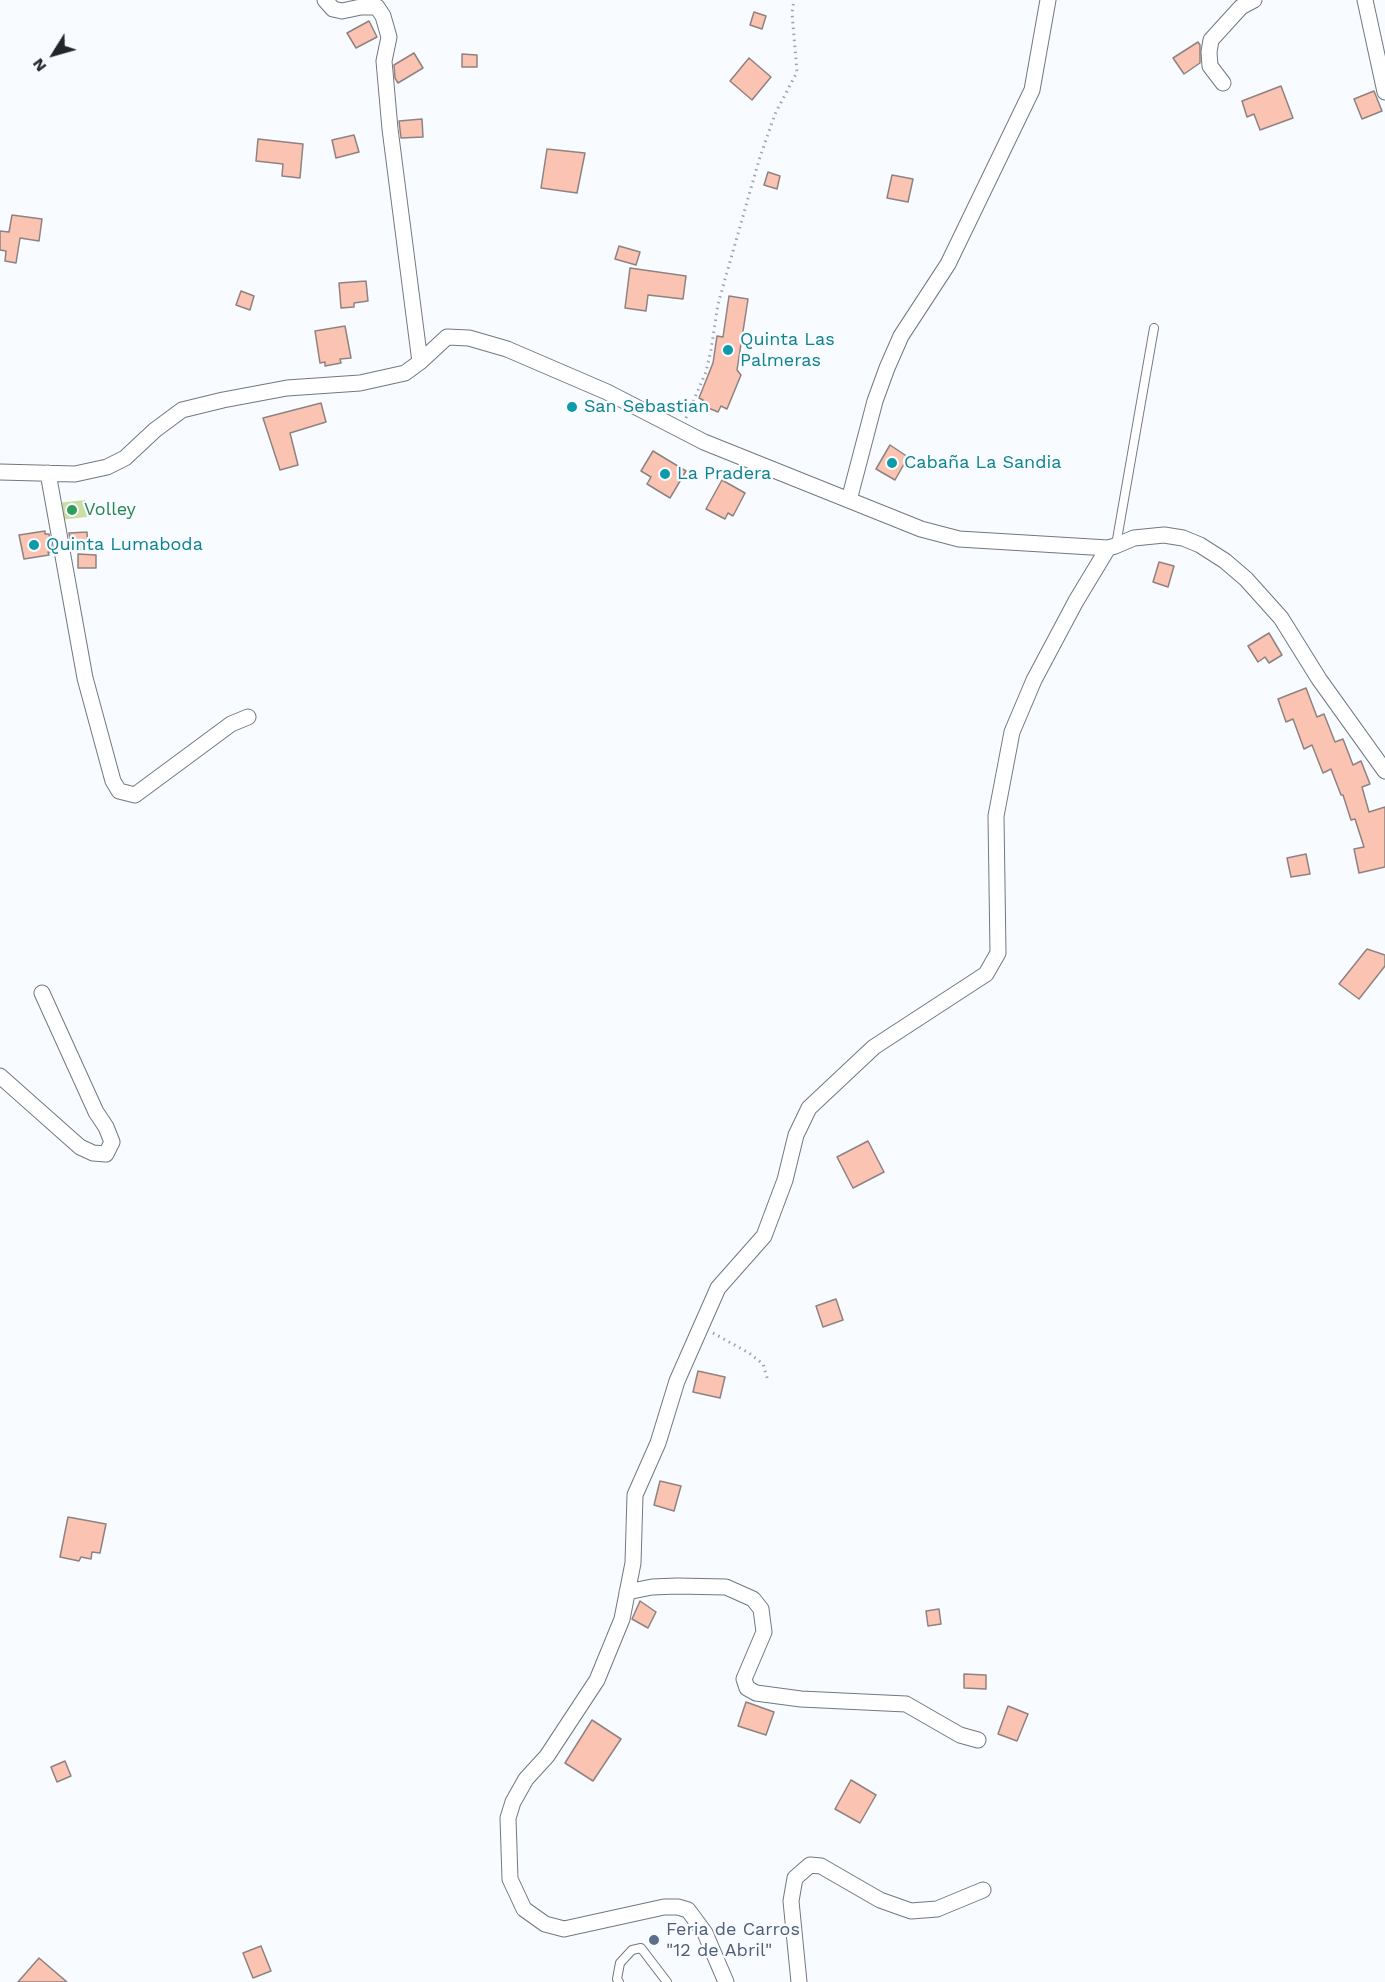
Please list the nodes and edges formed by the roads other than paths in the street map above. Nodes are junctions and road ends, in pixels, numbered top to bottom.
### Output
1 (325, 0) edge
2 (1048, 0) edge
3 (1254, 0) edge
4 (1365, 0) edge
5 (1223, 83) dead end
6 (1385, 92) edge
7 (1154, 328) dead end
8 (420, 362) junction
9 (0, 472) edge
10 (48, 473) junction
11 (849, 500) junction
12 (1112, 547) junction
13 (248, 717) dead end
14 (1385, 771) edge
15 (42, 993) dead end
16 (0, 1076) edge
17 (627, 1592) junction
18 (978, 1740) dead end
19 (983, 1890) dead end
20 (619, 1982) edge
21 (666, 1982) edge
22 (726, 1982) edge
23 (799, 1982) edge

1 - 8 street
2 - 11 street
3 - 5 street
4 - 6 street
7 - 12 lane
8 - 10 street
8 - 11 street
9 - 10 street
10 - 13 street
11 - 12 street
12 - 14 street
12 - 17 street
15 - 16 street
17 - 18 street
17 - 22 street
19 - 23 street
20 - 21 lane

